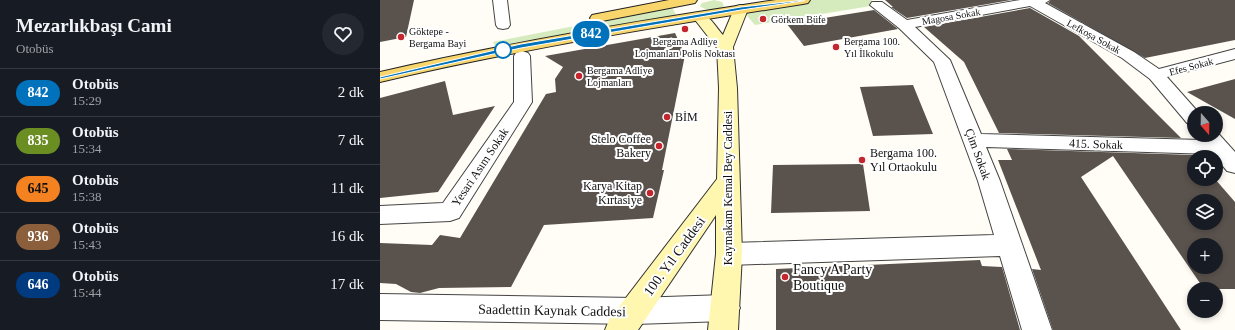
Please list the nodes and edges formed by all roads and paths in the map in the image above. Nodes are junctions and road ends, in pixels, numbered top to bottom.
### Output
1 (500, 0) edge
2 (687, 0) edge
3 (690, 0) edge
4 (803, 0) edge
5 (1035, 1) edge
6 (737, 4) edge
7 (877, 5) dead end
8 (699, 16) junction
9 (904, 24) junction
10 (503, 25) dead end
11 (725, 47) junction
12 (1235, 54) edge
13 (522, 56) dead end
14 (380, 63) edge
15 (1156, 76) junction
16 (380, 77) edge
17 (1187, 110) edge
18 (974, 140) junction
19 (1187, 141) edge
20 (1215, 142) edge
21 (1235, 166) edge
22 (728, 181) junction
23 (380, 215) edge
24 (1008, 245) junction
25 (729, 254) junction
26 (380, 307) edge
27 (724, 319) edge
28 (627, 321) edge
29 (1037, 330) edge

1 - 10 street
2 - 3 main road
2 - 8 main road
2 - 14 main road
4 - 6 main road
5 - 9 street, Magosa Sokak
5 - 15 street, Lefkoşa Sokak
6 - 8 main road
6 - 11 main road, Kaymakam Kemal Bey Caddesi
7 - 9 street, Çim Sokak
8 - 11 main road
8 - 16 main road
9 - 18 street, Çim Sokak
11 - 22 main road, Kaymakam Kemal Bey Caddesi
12 - 15 street, Efes Sokak
13 - 23 street, Yesari Asım Sokak
15 - 17 street, Efes Sokak
18 - 19 street, 415. Sokak
18 - 24 street, Çim Sokak
20 - 21 street
22 - 25 main road, Kaymakam Kemal Bey Caddesi
22 - 28 main road, 100. Yıl Caddesi
24 - 25 street
24 - 29 street, Çim Sokak
25 - 27 main road, Kaymakam Kemal Bey Caddesi
26 - 28 street, Saadettin Kaynak Caddesi
27 - 28 street, Saadettin Kaynak Caddesi

